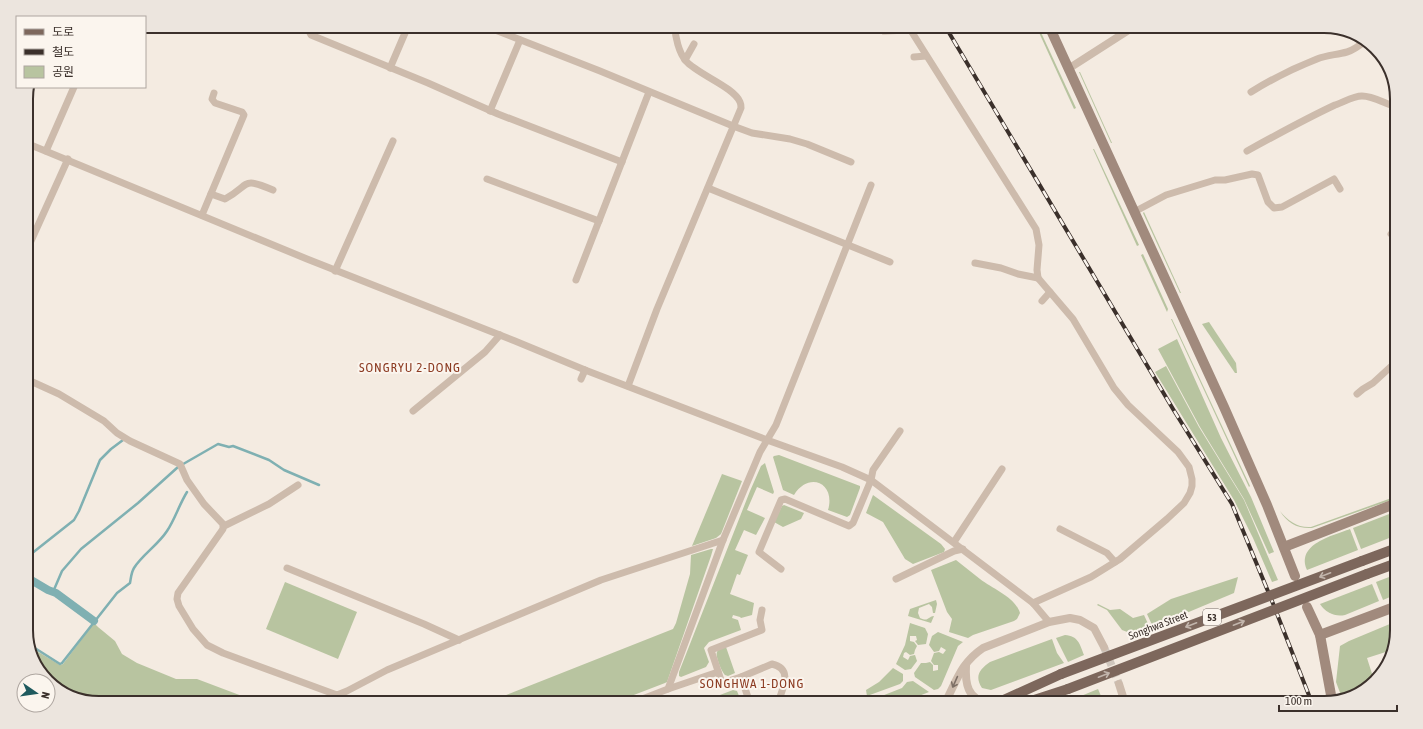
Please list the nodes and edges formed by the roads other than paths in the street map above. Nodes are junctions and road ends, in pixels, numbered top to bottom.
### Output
1 (310, 33) edge
2 (405, 33) edge
3 (502, 33) edge
4 (676, 33) edge
5 (911, 33) edge
6 (1052, 33) edge
7 (1124, 33) edge
8 (520, 40) junction
9 (694, 44) dead end
10 (1361, 44) edge
11 (926, 56) junction
12 (914, 57) dead end
13 (685, 60) junction
14 (390, 68) junction
15 (1068, 68) junction
16 (74, 88) edge
17 (650, 92) junction
18 (1251, 92) dead end
19 (214, 93) dead end
20 (1390, 106) edge
21 (490, 111) junction
22 (733, 126) junction
23 (393, 141) dead end
24 (33, 146) edge
25 (46, 151) junction
26 (1247, 151) dead end
27 (68, 159) junction
28 (622, 162) junction
29 (851, 162) dead end
30 (487, 179) dead end
31 (871, 185) dead end
32 (708, 188) junction
33 (274, 190) dead end
34 (1340, 190) dead end
35 (211, 194) junction
36 (1134, 212) junction
37 (202, 215) junction
38 (599, 221) junction
39 (33, 236) edge
40 (847, 244) junction
41 (890, 262) dead end
42 (975, 264) dead end
43 (335, 270) junction
44 (1038, 278) junction
45 (576, 280) dead end
46 (1050, 292) junction
47 (1042, 301) dead end
48 (500, 335) junction
49 (1390, 367) edge
50 (585, 370) junction
51 (581, 380) dead end
52 (33, 382) edge
53 (628, 386) junction
54 (1357, 394) dead end
55 (413, 411) dead end
56 (900, 431) dead end
57 (767, 440) junction
58 (1002, 469) dead end
59 (871, 480) junction
60 (298, 485) dead end
61 (1390, 506) edge
62 (224, 526) junction
63 (1060, 530) dead end
64 (723, 540) junction
65 (954, 542) junction
66 (1284, 547) junction
67 (962, 549) junction
68 (1390, 551) edge
69 (1115, 562) junction
70 (1390, 566) edge
71 (287, 568) dead end
72 (781, 569) dead end
73 (1295, 576) dead end
74 (896, 579) dead end
75 (1033, 603) junction
76 (1307, 607) dead end
77 (1390, 609) edge
78 (762, 610) dead end
79 (1049, 622) junction
80 (1320, 635) junction
81 (459, 640) junction
82 (1104, 647) tunnel mouth
83 (966, 662) junction
84 (718, 672) junction
85 (741, 676) junction
86 (1119, 684) tunnel mouth
87 (668, 689) junction
88 (1331, 695) edge
89 (650, 696) edge
90 (748, 696) edge
91 (780, 696) edge
92 (948, 696) edge
93 (973, 696) edge
94 (1013, 696) edge
95 (1046, 696) edge
96 (1123, 696) edge

1 - 14 street
2 - 14 street
3 - 8 street
4 - 13 street
5 - 11 street
6 - 15 main road
7 - 15 street
8 - 17 street
8 - 21 street
9 - 13 street
10 - 18 street
11 - 12 street
11 - 44 street
13 - 22 street
14 - 21 street
15 - 36 main road
16 - 25 street
17 - 22 street
17 - 28 street
19 - 35 street
20 - 26 street
21 - 28 street
22 - 29 street
22 - 32 street
23 - 43 street
24 - 25 street
25 - 27 street
27 - 37 street
27 - 39 street
28 - 38 street
30 - 38 street
31 - 40 street
32 - 40 street
32 - 53 street
33 - 35 street
34 - 36 street
35 - 37 street
36 - 66 main road
37 - 43 street
38 - 45 street
40 - 41 street
40 - 57 street
42 - 44 street
43 - 48 street
44 - 46 street
46 - 47 street
46 - 69 street
48 - 50 street
48 - 55 street
49 - 54 street
50 - 51 street
50 - 53 street
52 - 62 street
53 - 57 street
56 - 59 street
57 - 59 street
57 - 64 street
58 - 65 street
59 - 65 street
59 - 72 street
60 - 62 street
61 - 66 main road
62 - 81 street
63 - 69 street
64 - 81 street
64 - 87 street
65 - 67 street
66 - 73 main road
67 - 74 street
67 - 75 street
68 -> 94 main road, Songhwa Street / 53, bridge
69 - 75 street
95 -> 70 main road, 53, bridge
71 - 81 street
75 - 79 street
76 - 80 main road
77 - 80 main road
78 - 84 street
79 - 82 street
79 - 83 street
80 - 88 main road
83 -> 92 street
83 - 93 street
84 - 85 street
84 - 87 street
85 - 90 street
85 - 91 street
86 - 96 street
87 - 89 street

